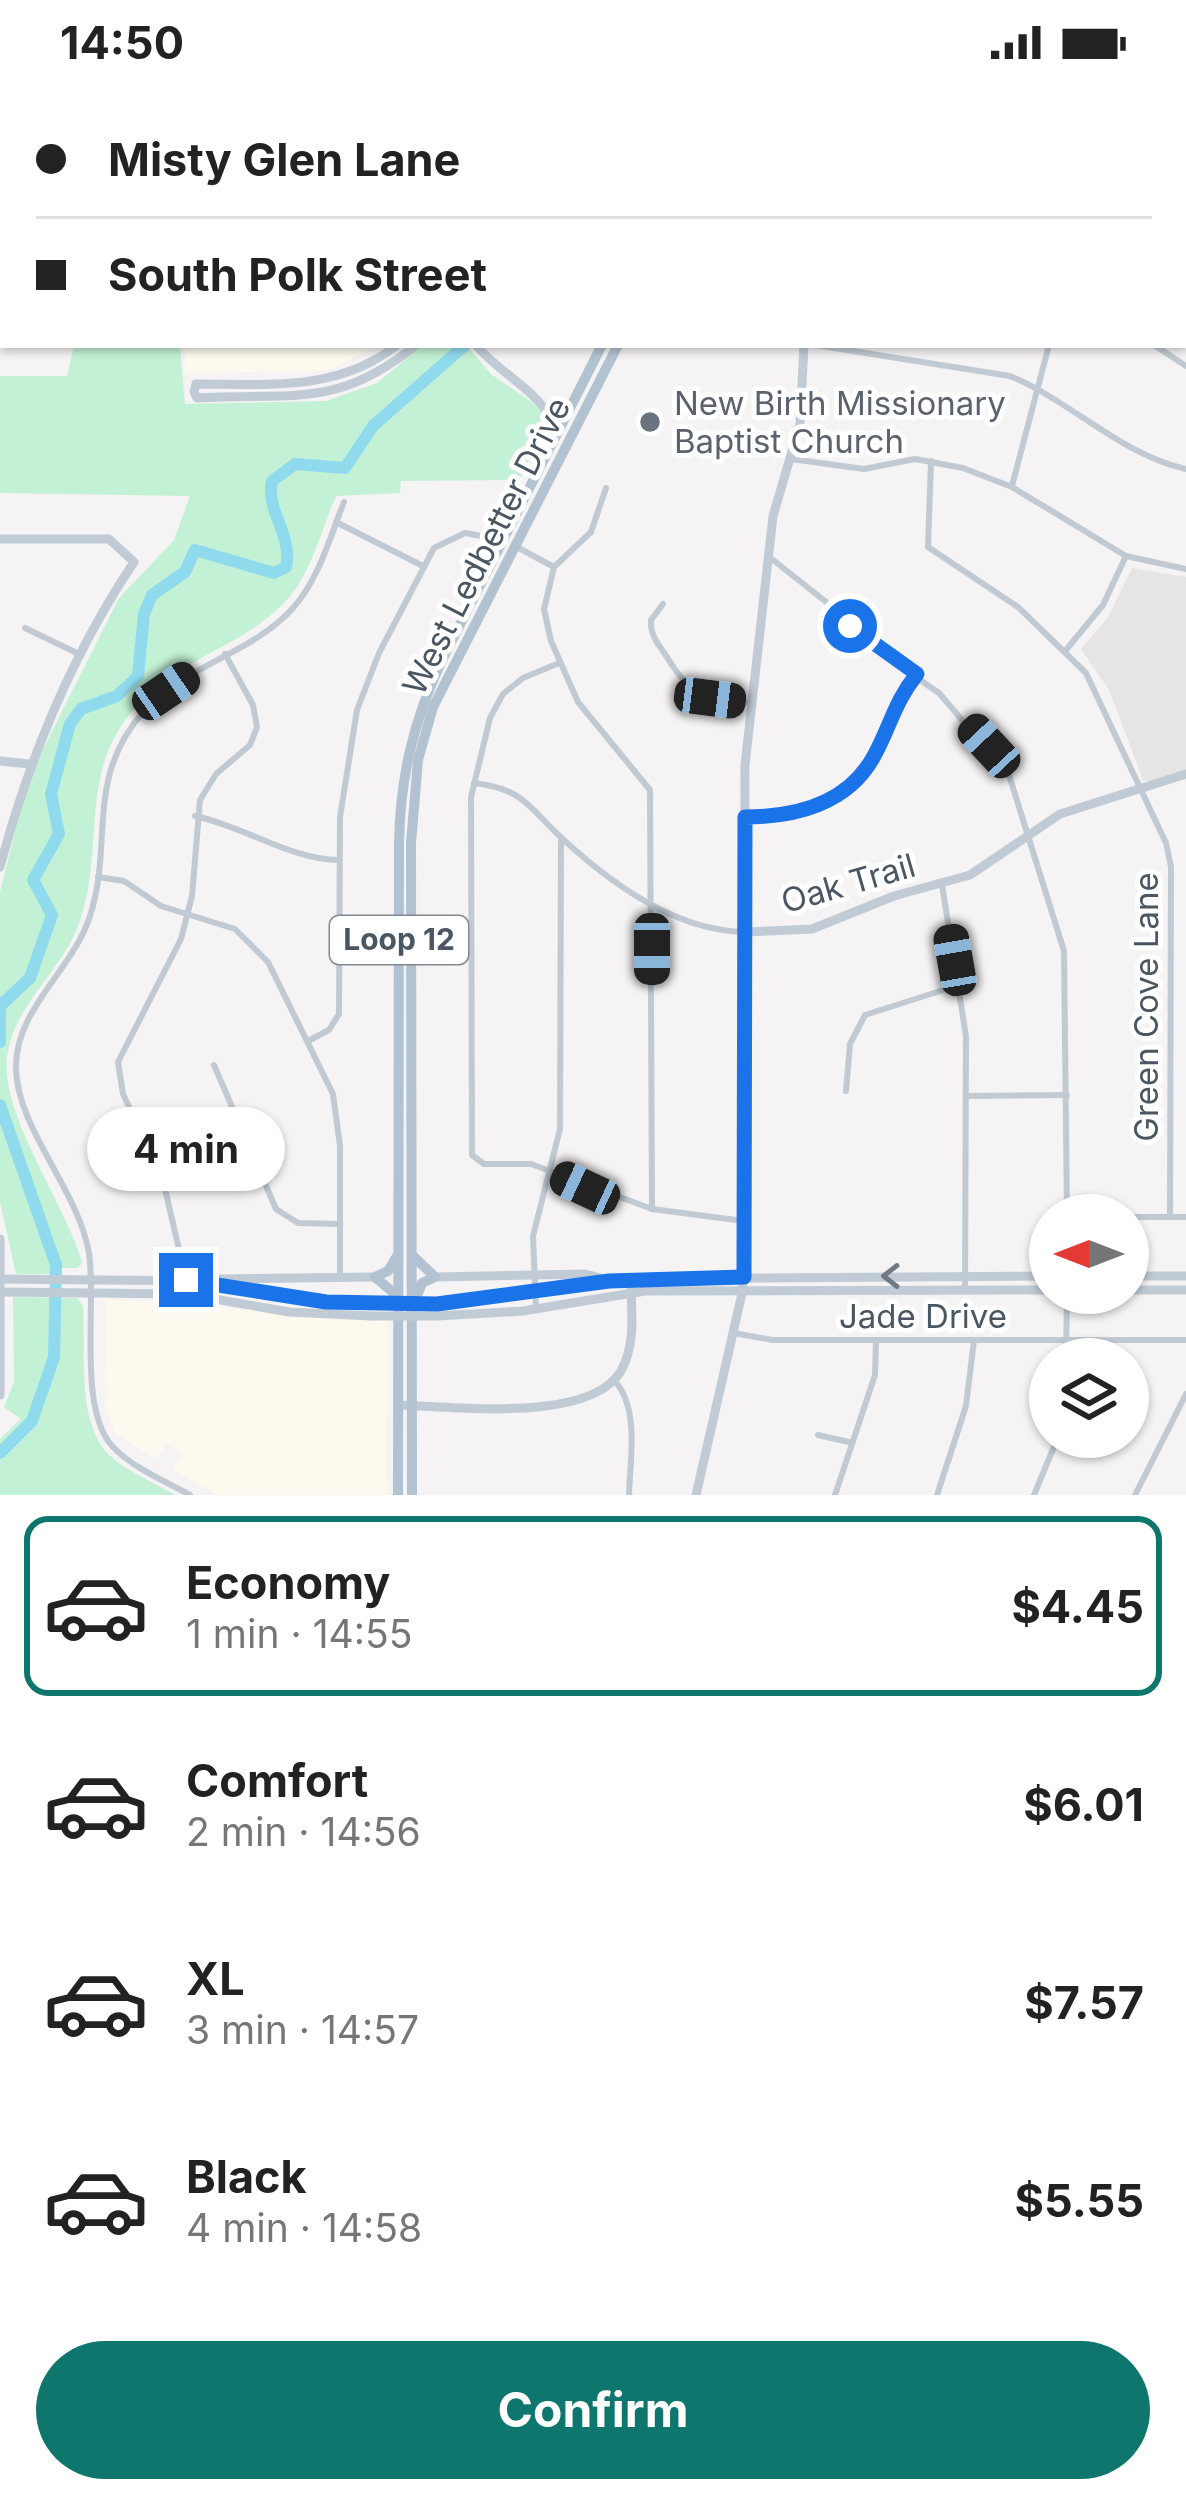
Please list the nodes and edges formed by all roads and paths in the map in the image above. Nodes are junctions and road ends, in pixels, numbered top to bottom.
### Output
1 (393, 348) edge
2 (412, 348) edge
3 (478, 348) edge
4 (600, 348) edge
5 (616, 348) edge
6 (804, 348) edge
7 (836, 348) edge
8 (1048, 348) edge
9 (1159, 348) edge
10 (1186, 366) edge
11 (1039, 388) junction
12 (556, 434) junction
13 (791, 459) junction
14 (931, 461) junction
15 (1186, 469) edge
16 (1012, 487) junction
17 (606, 488) dead end
18 (344, 502) dead end
19 (336, 522) junction
20 (0, 539) edge
21 (502, 539) junction
22 (515, 546) junction
23 (768, 556) junction
24 (1126, 556) junction
25 (424, 566) junction
26 (554, 567) junction
27 (1186, 569) edge
28 (663, 604) dead end
29 (25, 628) dead end
30 (1066, 650) junction
31 (225, 654) junction
32 (81, 655) junction
33 (559, 663) junction
34 (917, 674) junction
35 (751, 703) junction
36 (0, 760) edge
37 (29, 764) junction
38 (1186, 774) edge
39 (474, 783) junction
40 (1138, 791) junction
41 (195, 816) junction
42 (745, 817) junction
43 (1029, 833) junction
44 (561, 838) junction
45 (405, 844) junction
46 (3, 848) edge
47 (340, 860) junction
48 (0, 867) edge
49 (98, 877) junction
50 (942, 885) junction
51 (652, 904) junction
52 (188, 914) junction
53 (745, 932) junction
54 (959, 985) junction
55 (310, 1040) junction
56 (214, 1065) dead end
57 (846, 1091) dead end
58 (1067, 1095) junction
59 (966, 1096) junction
60 (405, 1166) junction
61 (550, 1172) junction
62 (1066, 1194) edge
63 (652, 1209) junction
64 (1171, 1216) junction
65 (1149, 1217) edge
66 (1186, 1217) edge
67 (745, 1221) junction
68 (340, 1224) junction
69 (0, 1239) edge
70 (398, 1253) junction
71 (412, 1253) junction
72 (532, 1275) junction
73 (825, 1276) junction
74 (965, 1276) junction
75 (1029, 1276) edge
76 (1149, 1276) edge
77 (1186, 1276) edge
78 (303, 1277) junction
79 (340, 1277) junction
80 (375, 1277) junction
81 (435, 1277) junction
82 (2, 1279) edge
83 (91, 1279) junction
84 (632, 1279) junction
85 (186, 1280) junction
86 (204, 1281) junction
87 (609, 1281) junction
88 (744, 1283) junction
89 (965, 1289) junction
90 (825, 1290) junction
91 (1029, 1290) edge
92 (1149, 1290) edge
93 (1186, 1290) edge
94 (91, 1291) junction
95 (2, 1292) edge
96 (632, 1292) junction
97 (186, 1294) junction
98 (533, 1294) junction
99 (292, 1298) junction
100 (496, 1298) junction
101 (398, 1300) junction
102 (536, 1309) junction
103 (437, 1310) junction
104 (289, 1312) junction
105 (412, 1312) junction
106 (733, 1333) junction
107 (876, 1340) junction
108 (974, 1340) junction
109 (1029, 1340) edge
110 (1149, 1340) edge
111 (1186, 1340) edge
112 (614, 1380) junction
113 (1186, 1394) edge
114 (0, 1395) edge
115 (398, 1405) junction
116 (412, 1405) junction
117 (818, 1436) dead end
118 (849, 1442) junction
119 (1049, 1458) edge
120 (190, 1495) edge
121 (398, 1495) edge
122 (412, 1495) edge
123 (629, 1495) edge
124 (696, 1495) edge
125 (835, 1495) edge
126 (937, 1495) edge
127 (1034, 1495) edge
128 (1135, 1495) edge

1 - 2 main road
3 - 12 main road
4 - 12 main road, West Ledbetter Drive / Loop 12
5 - 22 main road, West Ledbetter Drive / Loop 12
6 - 13 main road
7 - 11 street
8 - 11 street
9 - 10 street
11 - 15 street
11 - 16 street
12 - 21 main road, West Ledbetter Drive / Loop 12
13 - 14 street
13 - 23 main road
14 - 16 street
14 - 30 street, Green Cove Lane
16 - 24 street
17 - 26 street
18 - 19 street
19 - 25 street
19 - 31 street
20 - 32 main road
21 - 22 street
21 - 25 street
21 - 45 main road, West Ledbetter Drive / Loop 12
22 - 26 street
22 - 45 main road, West Ledbetter Drive / Loop 12
23 - 34 street
23 - 35 main road
24 - 27 street
24 - 30 street
25 - 47 street
26 - 33 street
28 - 35 street
29 - 32 street
30 - 40 street, Green Cove Lane
31 - 41 street
31 - 49 street
32 - 37 main road
33 - 39 street
33 - 51 street
34 - 42 street
34 - 43 street
35 - 42 main road
36 - 37 main road
37 - 46 main road
38 - 40 main road, Oak Trail
39 - 44 street, Oak Trail
39 - 61 street
40 - 43 main road, Oak Trail
40 - 64 street, Green Cove Lane
41 - 47 street
41 - 52 street
42 - 53 main road
43 - 50 main road, Oak Trail
43 - 58 street
44 - 51 street, Oak Trail
44 - 61 street
45 - 60 main road, West Ledbetter Drive / Loop 12
46 - 48 main road
47 - 55 street
49 - 52 street
49 - 83 street
50 - 53 main road, Oak Trail
50 - 54 street
51 - 53 street, Oak Trail
51 - 63 street
52 - 55 street
52 - 85 street
53 - 67 main road
54 - 57 street
54 - 59 street
55 - 68 street
56 - 68 street
58 - 59 street
58 - 62 street
59 - 74 street
60 - 70 main road, West Ledbetter Drive / Loop 12
60 - 71 main road, West Ledbetter Drive / Loop 12
61 - 63 street
61 - 72 street
63 - 67 street
64 - 65 street
64 - 66 street
67 - 88 main road
68 - 79 street
69 - 82 main road
70 - 80 main road
70 - 101 main road, West Ledbetter Drive / Loop 12
71 - 81 main road
71 - 105 main road, West Ledbetter Drive / Loop 12
72 - 81 main road
72 - 87 main road
72 - 98 street
72 - 100 main road
74 -> 73 main road
73 - 88 main road
73 - 90 main road
74 - 75 main road
74 - 89 street
76 - 77 main road
78 - 79 main road
78 - 86 main road
78 - 99 main road
79 - 80 main road
80 - 101 main road
81 - 105 main road
82 - 83 main road
82 - 95 main road
83 - 85 main road
83 - 94 street
84 - 87 main road
84 - 88 main road
84 - 96 main road
85 - 86 main road
85 - 97 street
86 - 99 main road
87 - 98 main road
88 - 90 main road
88 - 96 main road
88 - 106 main road
89 - 90 main road
89 - 91 main road
92 - 93 main road
94 - 95 main road
94 - 97 main road
94 - 120 street
95 - 114 main road
96 - 102 main road
96 - 112 main road
97 - 104 main road
98 - 100 main road
98 - 102 street
99 - 103 main road, bridge
99 - 104 main road
100 - 103 main road
101 - 115 main road, West Ledbetter Drive / Loop 12
102 - 103 main road
103 - 104 main road, bridge
105 - 116 main road, West Ledbetter Drive / Loop 12
106 - 107 street, Jade Drive
106 - 124 main road
107 - 108 street, Jade Drive
107 - 118 street
108 - 109 street, Jade Drive
108 - 126 street
110 - 111 street, Jade Drive
112 - 116 main road
112 - 123 street
113 - 128 street
115 - 116 main road
115 - 121 main road, West Ledbetter Drive / Loop 12
116 - 122 main road, West Ledbetter Drive / Loop 12
117 - 118 street
118 - 125 street
119 - 127 street

